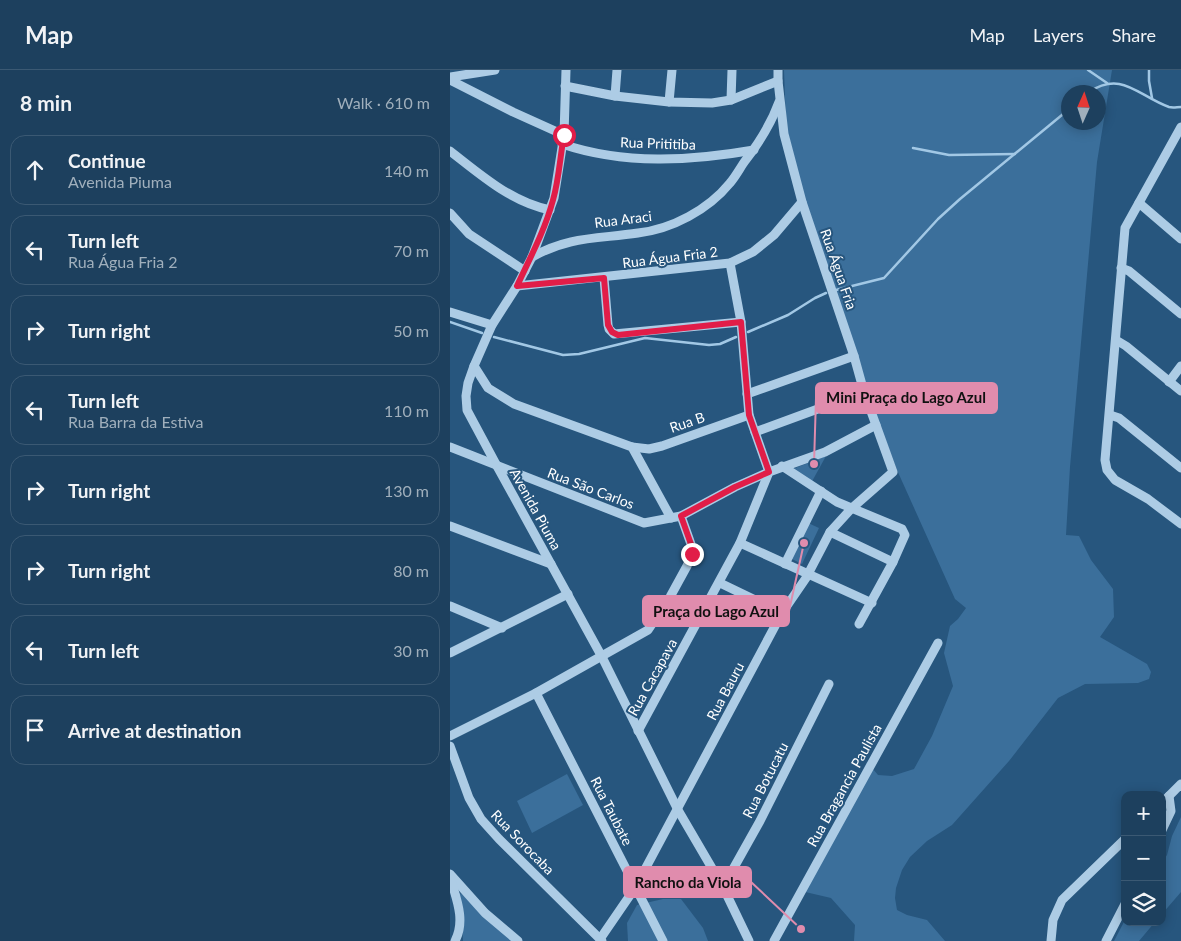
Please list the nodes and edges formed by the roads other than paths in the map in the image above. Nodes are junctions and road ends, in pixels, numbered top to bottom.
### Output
1 (495, 70) edge
2 (566, 70) edge
3 (617, 70) edge
4 (672, 70) edge
5 (732, 70) edge
6 (778, 70) edge
7 (450, 79) edge
8 (778, 81) junction
9 (566, 86) junction
10 (615, 96) junction
11 (731, 100) junction
12 (780, 100) junction
13 (669, 102) junction
14 (1181, 128) edge
15 (563, 140) junction
16 (754, 150) junction
17 (450, 151) edge
18 (802, 202) junction
19 (1139, 203) junction
20 (550, 210) junction
21 (450, 213) edge
22 (1181, 239) edge
23 (532, 257) junction
24 (730, 264) junction
25 (1122, 268) junction
26 (525, 271) junction
27 (604, 278) junction
28 (517, 286) junction
29 (450, 312) edge
30 (1181, 314) edge
31 (741, 322) junction
32 (492, 325) junction
33 (1116, 340) junction
34 (854, 356) junction
35 (474, 366) junction
36 (1181, 366) edge
37 (1169, 382) junction
38 (1181, 391) edge
39 (864, 392) junction
40 (747, 394) junction
41 (749, 415) junction
42 (1110, 415) junction
43 (876, 425) junction
44 (755, 432) junction
45 (632, 447) junction
46 (450, 448) edge
47 (496, 466) junction
48 (782, 466) junction
49 (1181, 468) edge
50 (769, 472) junction
51 (894, 472) joint
52 (821, 491) junction
53 (851, 509) junction
54 (681, 516) junction
55 (671, 518) junction
56 (1181, 524) edge
57 (450, 526) edge
58 (830, 532) junction
59 (740, 543) junction
60 (893, 562) junction
61 (551, 564) junction
62 (785, 564) junction
63 (808, 574) junction
64 (720, 583) junction
65 (568, 594) junction
66 (872, 603) junction
67 (450, 606) edge
68 (782, 613) junction
69 (859, 624) dead end
70 (502, 628) junction
71 (938, 643) dead end
72 (450, 653) edge
73 (602, 657) junction
74 (829, 684) dead end
75 (536, 693) junction
76 (638, 731) junction
77 (450, 736) edge
78 (450, 746) edge
79 (1181, 784) edge
80 (1170, 796) junction
81 (1166, 800) edge
82 (678, 810) junction
83 (1166, 822) edge
84 (1121, 843) edge
85 (450, 875) edge
86 (723, 887) junction
87 (636, 888) junction
88 (1121, 912) edge
89 (601, 940) edge
90 (455, 941) edge
91 (518, 941) edge
92 (663, 941) edge
93 (749, 941) edge
94 (774, 941) edge
95 (1050, 941) edge
96 (1106, 941) edge

1 - 7 street
2 - 9 street, Avenida Piuma
3 - 10 street
4 - 13 street
5 - 11 street
6 - 8 street, Rua Água Fria
7 - 15 street, Rua Prititiba
8 - 11 street
8 - 12 street, Rua Água Fria
9 - 10 street
9 - 15 street, Avenida Piuma
10 - 13 street
11 - 13 street
12 - 16 street, Rua Araci
12 - 18 street, Rua Água Fria
14 - 19 street
15 - 16 street, Rua Prititiba
15 - 20 street, Avenida Piuma
16 - 23 street, Rua Araci
17 - 20 street
18 - 24 street, Rua Água Fria 2
18 - 34 street, Rua Água Fria
19 - 22 street
19 - 25 street
20 - 23 street, Avenida Piuma
21 - 26 street
23 - 26 street, Avenida Piuma
24 - 27 street, Rua Água Fria 2
24 - 31 street
25 - 30 street
25 - 33 street
26 - 28 street, Avenida Piuma
27 - 28 street, Rua Água Fria 2
27 - 31 street
28 - 32 street, Avenida Piuma
29 - 32 street
31 - 40 street
32 - 35 street, Avenida Piuma
33 - 37 street
33 - 42 street
34 - 39 street, Rua Água Fria
34 - 40 street
35 - 45 street, Rua B
35 - 47 street, Avenida Piuma
36 - 37 street
37 - 38 street
39 - 43 street, Rua Água Fria
39 - 44 street
40 - 41 street
41 - 44 street
41 - 45 street, Rua B
42 - 49 street
42 - 56 street
43 - 48 street
43 - 51 street, Rua Água Fria
44 - 50 street
45 - 55 street
46 - 47 street, Rua São Carlos
47 - 55 street, Rua São Carlos
47 - 61 street, Avenida Piuma
48 - 50 street
48 - 52 street
50 - 54 street
50 - 59 street, Rua Cacapava
51 - 53 street, Rua Bauru
52 - 53 street
52 - 62 street
53 - 58 street, Rua Bauru
53 - 60 street
54 - 55 street
54 - 73 street
57 - 61 street
58 - 60 street
58 - 63 street, Rua Bauru
59 - 62 street
59 - 64 street, Rua Cacapava
60 - 66 street
61 - 65 street, Avenida Piuma
62 - 63 street
63 - 66 street
63 - 68 street, Rua Bauru
64 - 68 street
64 - 76 street, Rua Cacapava
65 - 70 street
65 - 73 street, Avenida Piuma
66 - 69 street
67 - 70 street
68 - 82 street, Rua Bauru
70 - 72 street
71 - 94 street, Rua Bragancia Paulista
73 - 75 street
73 - 76 street, Avenida Piuma
74 - 86 street, Rua Botucatu
75 - 77 street
75 - 87 street, Rua Taubate
76 - 82 street, Avenida Piuma
78 - 89 street, Rua Sorocaba
79 - 80 street
80 - 81 street
80 - 83 street
82 - 86 street, Avenida Piuma
82 - 87 street, Rua Bauru
84 - 95 street
85 - 90 street
85 - 91 street
86 - 93 street, Avenida Piuma
87 - 89 street, Rua Bauru
87 - 92 street, Rua Taubate
88 - 96 street

